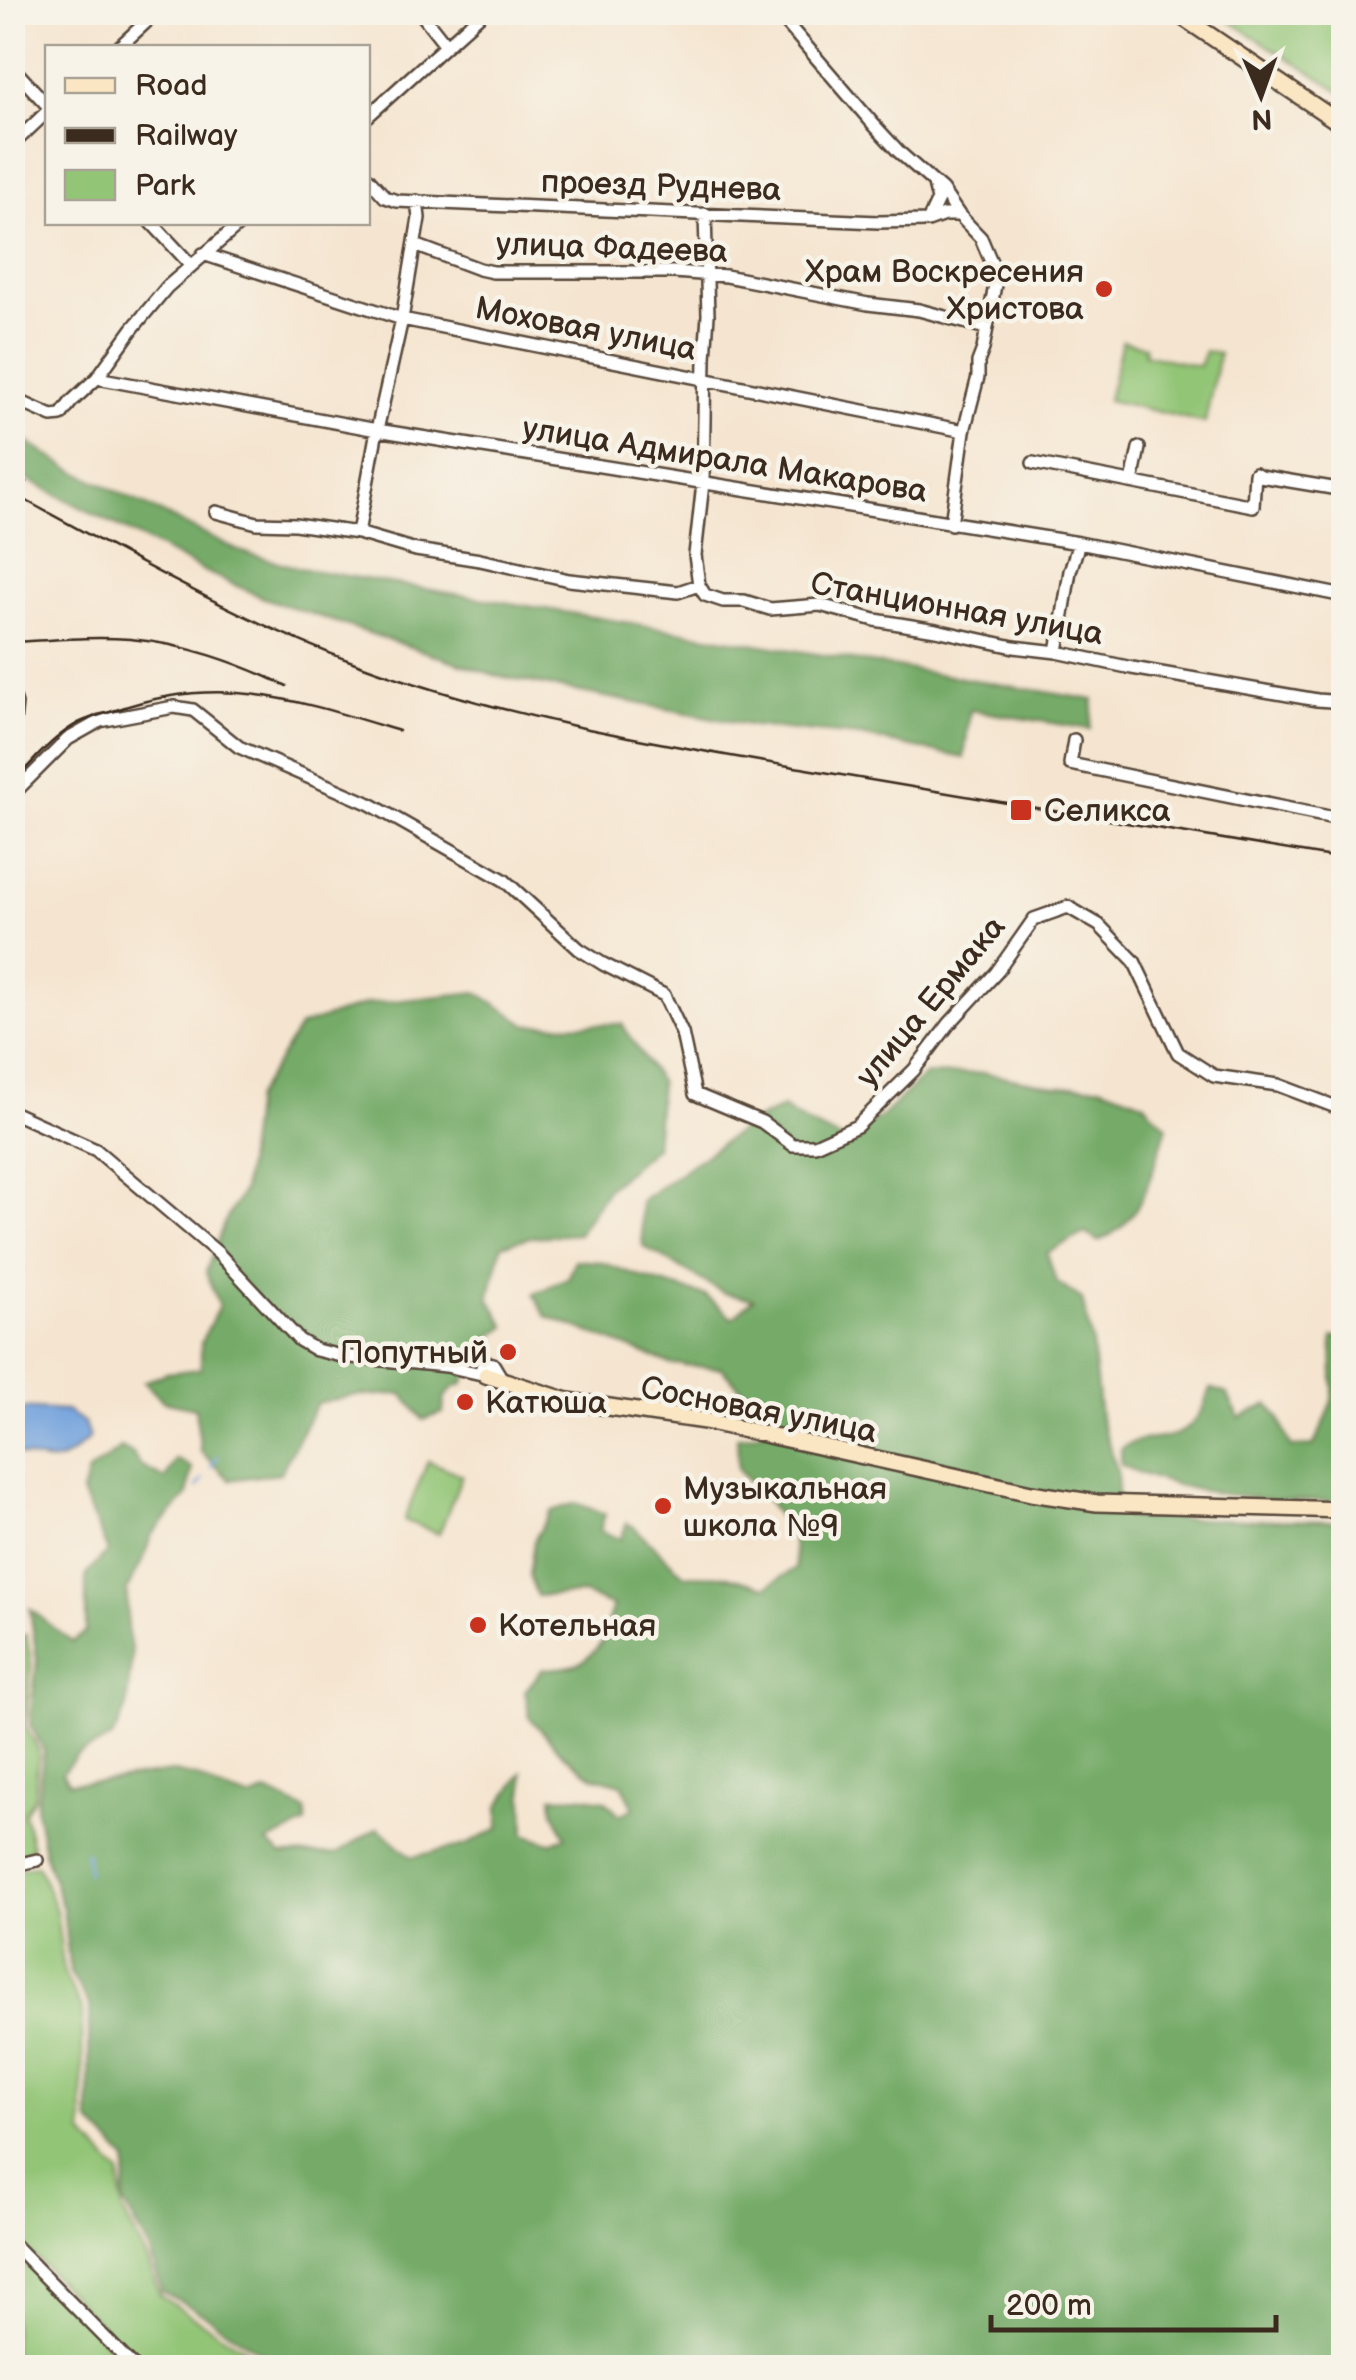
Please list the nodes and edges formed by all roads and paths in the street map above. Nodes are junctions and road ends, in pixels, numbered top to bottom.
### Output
1 (157, 12) edge
2 (420, 12) edge
3 (484, 12) edge
4 (777, 12) edge
5 (1176, 12) edge
6 (121, 45) edge
7 (446, 45) junction
8 (12, 66) edge
9 (45, 104) edge
10 (45, 111) edge
11 (370, 114) edge
12 (1344, 126) edge
13 (12, 145) edge
14 (370, 180) edge
15 (934, 184) junction
16 (416, 201) junction
17 (705, 214) junction
18 (959, 215) junction
19 (928, 221) junction
20 (154, 225) edge
21 (238, 225) edge
22 (415, 246) junction
23 (203, 254) junction
24 (191, 264) junction
25 (708, 274) junction
26 (402, 319) junction
27 (986, 328) junction
28 (97, 378) junction
29 (706, 381) junction
30 (12, 398) edge
31 (377, 430) junction
32 (964, 431) junction
33 (1139, 448) dead end
34 (1034, 463) dead end
35 (1132, 482) junction
36 (703, 483) junction
37 (1344, 490) edge
38 (216, 512) dead end
39 (951, 524) junction
40 (358, 533) junction
41 (1080, 544) junction
42 (699, 585) junction
43 (1344, 596) edge
44 (1057, 652) junction
45 (12, 692) edge
46 (1344, 702) edge
47 (1074, 740) dead end
48 (12, 742) edge
49 (12, 795) edge
50 (1344, 820) edge
51 (1344, 1110) edge
52 (12, 1112) edge
53 (494, 1377) joint
54 (1344, 1510) edge
55 (37, 1860) dead end
56 (12, 1866) edge
57 (12, 2243) edge
58 (135, 2368) edge

1 - 6 street
2 - 7 street
3 - 7 street
4 - 15 street
5 - 12 street
7 - 11 street
8 - 9 street
10 - 13 street
14 - 16 street, проезд Руднева
15 - 18 street
15 - 19 street
16 - 17 street, проезд Руднева
16 - 22 street
17 - 19 street, проезд Руднева
17 - 25 street
18 - 19 street, проезд Руднева
18 - 27 street
20 - 24 street
21 - 23 street
22 - 25 street, улица Фадеева
22 - 26 street
23 - 24 street
23 - 26 street, Моховая улица
24 - 28 street
25 - 27 street, улица Фадеева
25 - 29 street
26 - 29 street, Моховая улица
26 - 31 street
27 - 32 street
28 - 30 street
28 - 31 street, улица Адмирала Макарова
29 - 32 street, Моховая улица
29 - 36 street
31 - 36 street, улица Адмирала Макарова
31 - 40 street
32 - 39 street
33 - 35 street
34 - 35 street
35 - 37 street
36 - 39 street, улица Адмирала Макарова
36 - 42 street
38 - 40 street, Станционная улица
39 - 41 street, улица Адмирала Макарова
40 - 42 street, Станционная улица
41 - 43 street, улица Адмирала Макарова
41 - 44 street
42 - 44 street, Станционная улица
44 - 46 street, Станционная улица
45 - 48 street
47 - 50 street
49 - 51 street, улица Ермака
52 - 53 street, Сосновая улица
53 - 54 street, Сосновая улица
55 - 56 street
57 - 58 street

